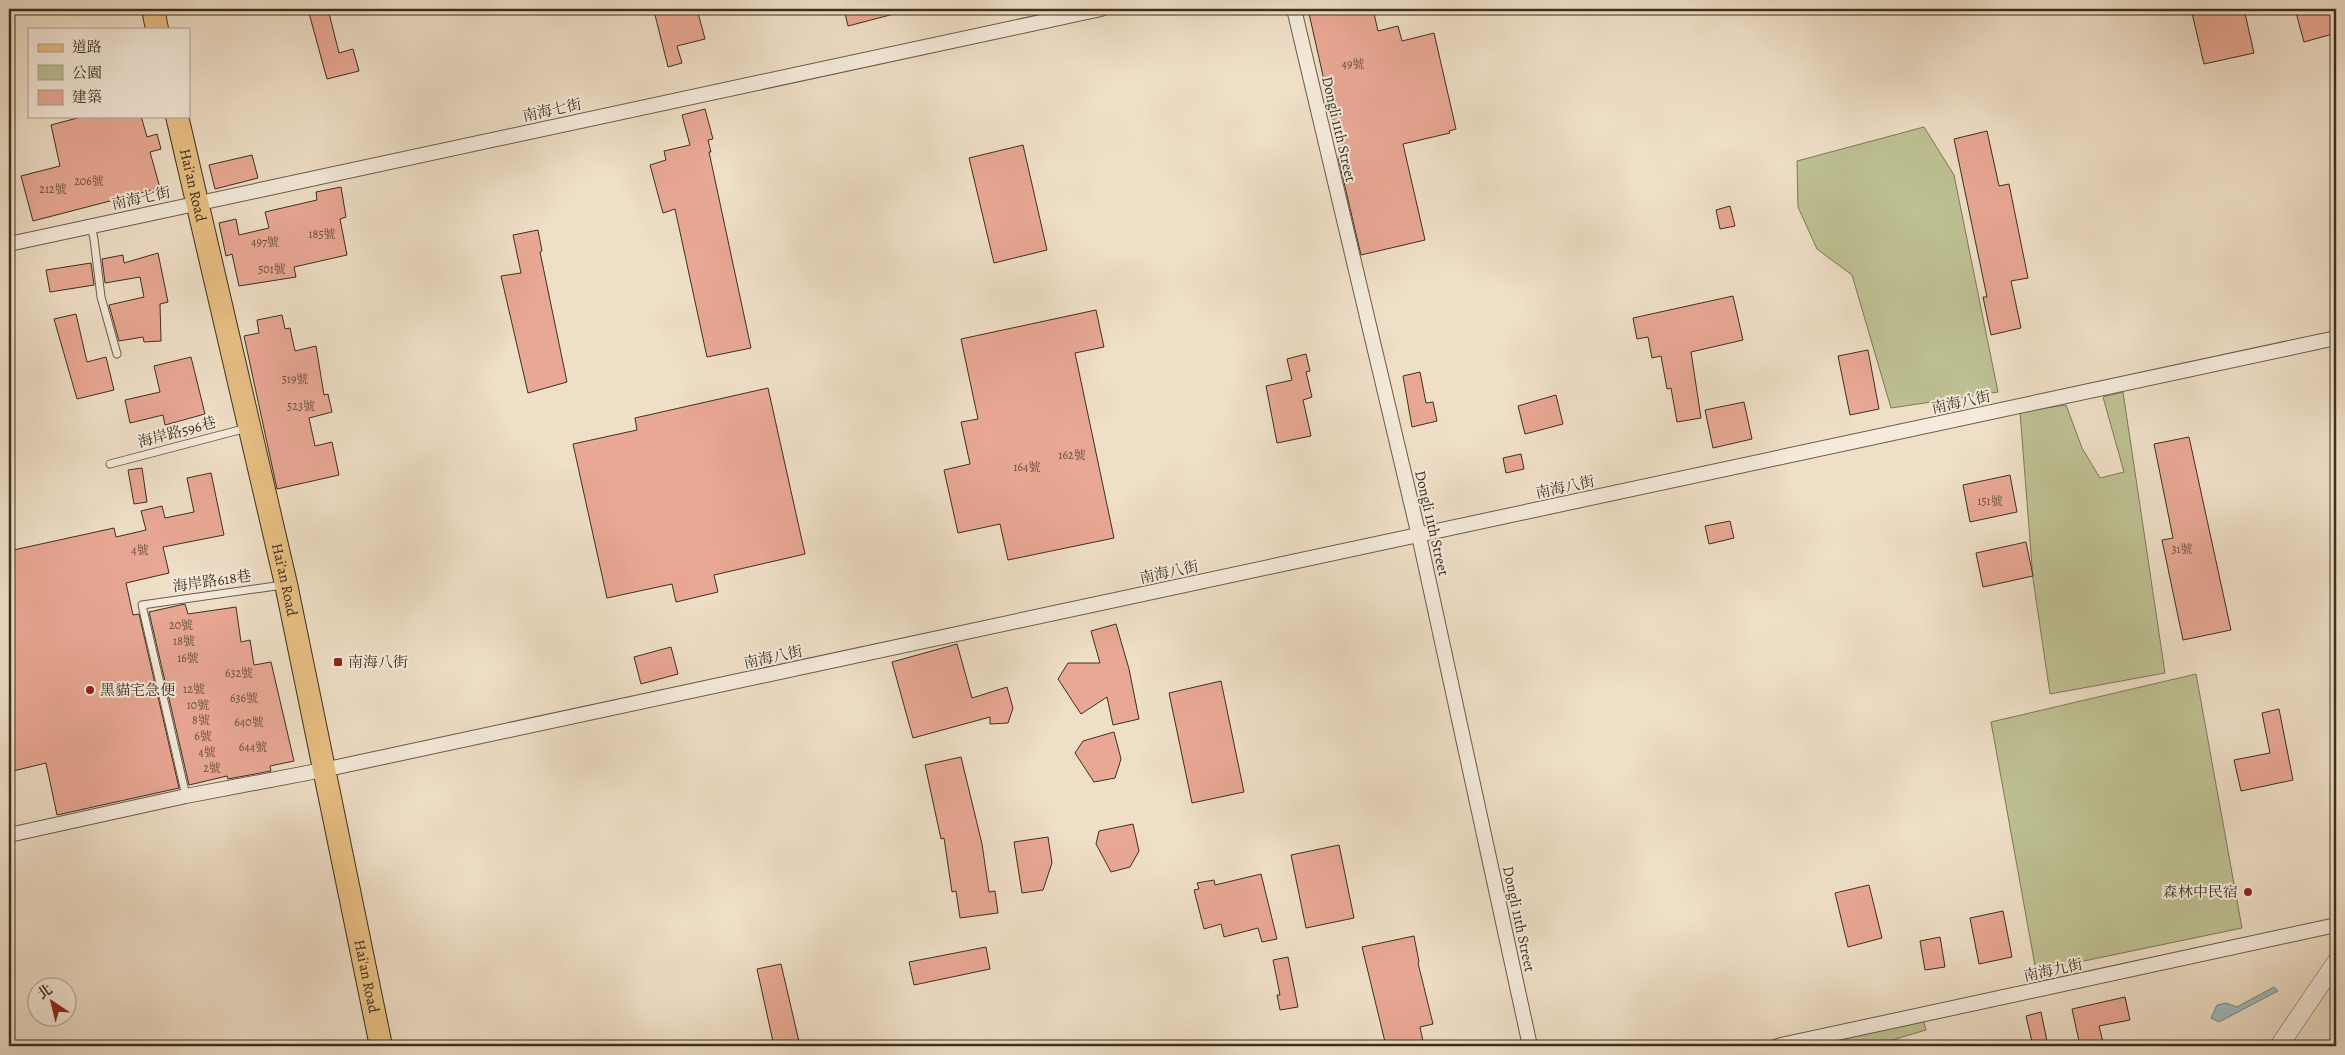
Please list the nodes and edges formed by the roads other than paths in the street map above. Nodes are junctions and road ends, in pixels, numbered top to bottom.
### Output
1 (152, 9) edge
2 (1101, 9) edge
3 (1294, 9) edge
4 (157, 28) edge
5 (177, 118) edge
6 (197, 202) junction
7 (91, 225) junction
8 (9, 244) edge
9 (2336, 338) edge
10 (116, 354) dead end
11 (250, 427) junction
12 (110, 464) dead end
13 (1419, 536) junction
14 (286, 584) junction
15 (323, 770) junction
16 (186, 796) junction
17 (9, 835) edge
18 (2336, 925) edge
19 (2336, 962) edge
20 (381, 1046) edge
21 (1530, 1046) edge
22 (1777, 1046) edge
23 (2279, 1046) edge

1 - 4 main road
2 - 6 street, 南海七街
3 - 13 street, Dongli 11th Street
5 - 6 main road, Hai'an Road
6 - 7 street, 南海七街
6 - 11 main road, Hai'an Road
7 - 8 street, 南海七街
7 - 10 lane
9 - 13 street, 南海八街
11 - 12 lane, 海岸路596巷
11 - 14 main road, Hai'an Road
13 - 15 street, 南海八街
13 - 21 street, Dongli 11th Street
14 - 15 main road, Hai'an Road
14 - 16 lane, 海岸路618巷
15 - 16 street, 南海八街
15 - 20 main road, Hai'an Road
16 - 17 street, 南海八街
18 - 22 street, 南海九街
19 - 23 street

